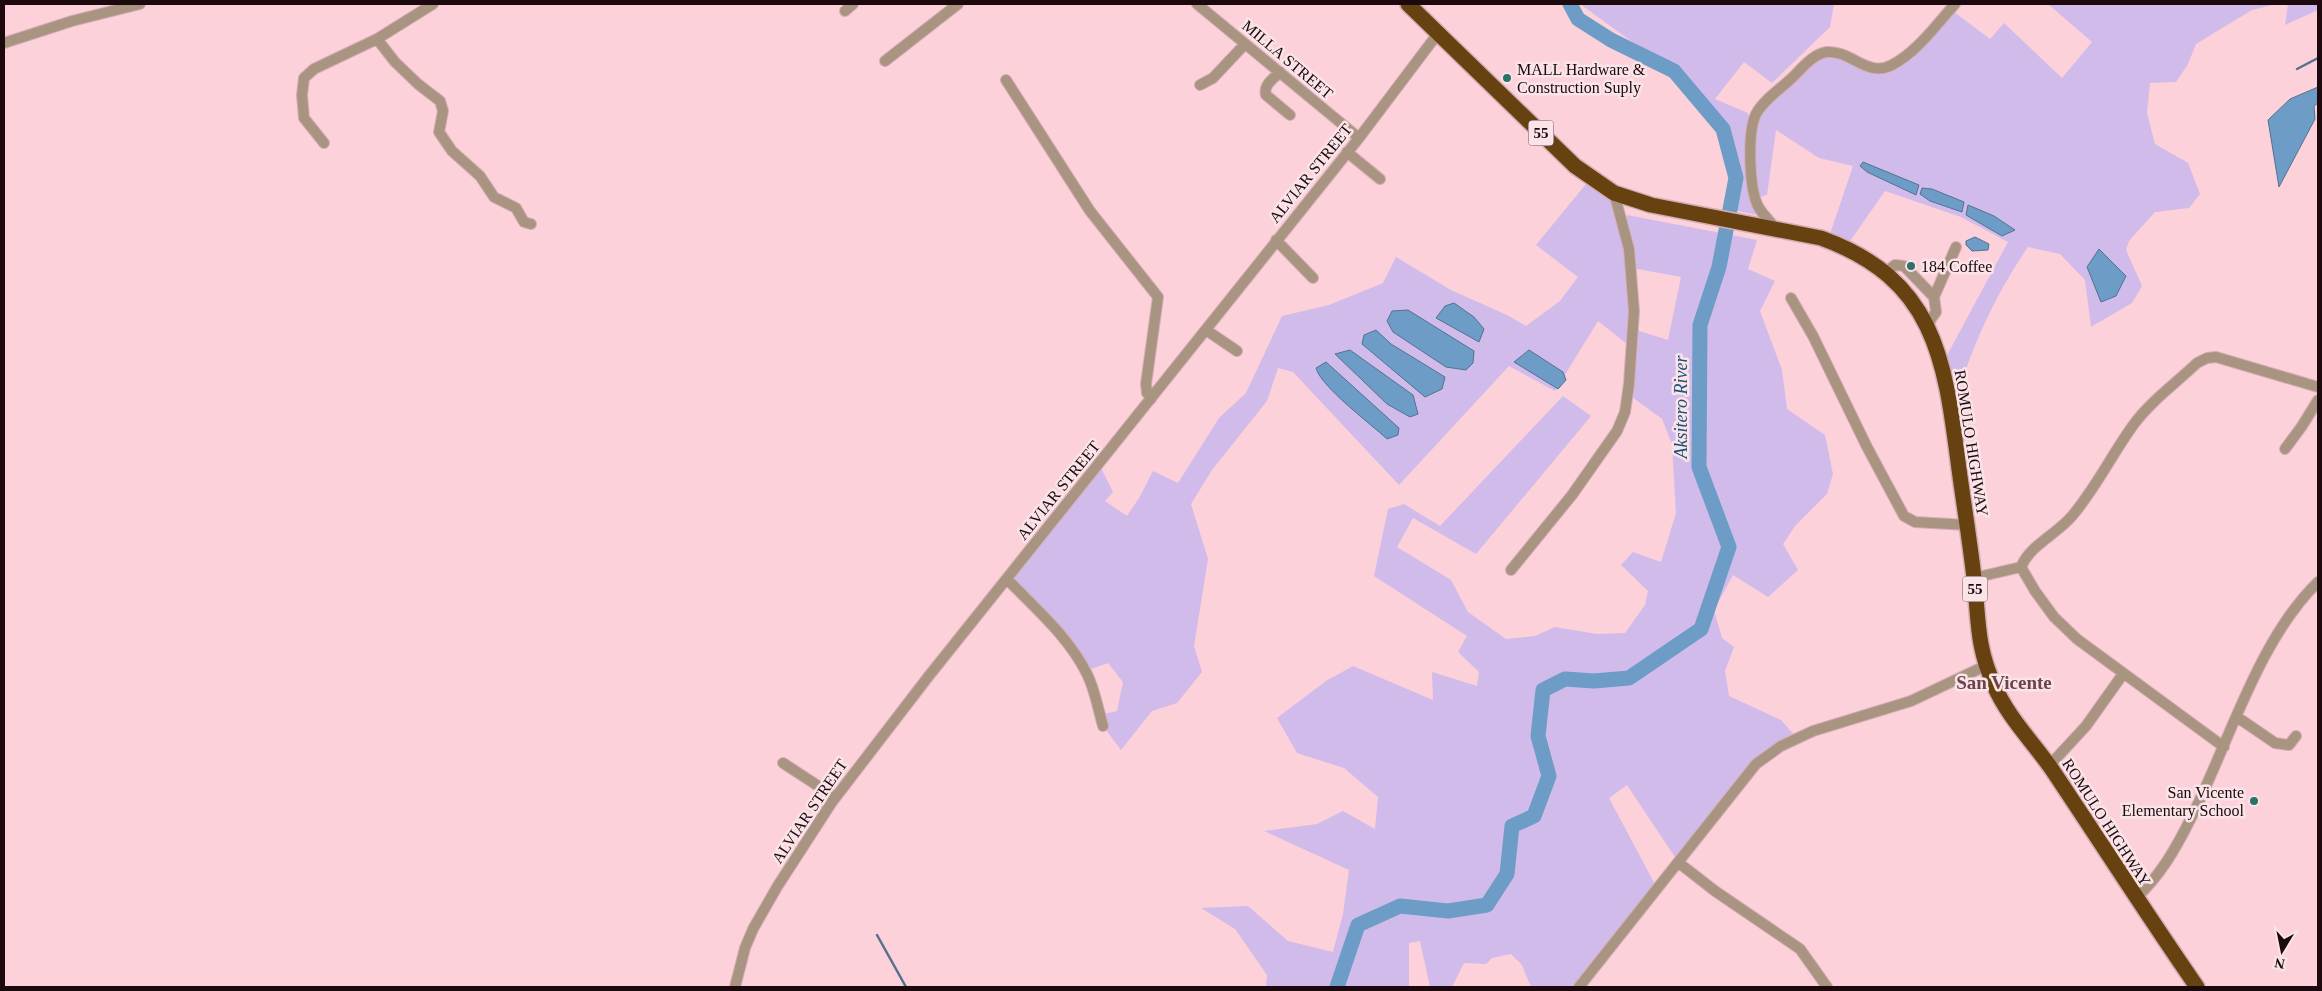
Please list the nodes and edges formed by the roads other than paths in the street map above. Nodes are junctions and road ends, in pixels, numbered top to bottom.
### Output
1 (140, 4) edge
2 (433, 4) edge
3 (958, 4) edge
4 (1197, 4) edge
5 (1408, 4) edge
6 (1955, 4) edge
7 (1439, 32) junction
8 (377, 39) junction
9 (4, 43) edge
10 (1245, 44) junction
11 (885, 61) dead end
12 (1280, 72) junction
13 (1006, 80) dead end
14 (1200, 84) dead end
15 (1290, 115) dead end
16 (1359, 138) junction
17 (324, 143) dead end
18 (1347, 152) junction
19 (1380, 179) dead end
20 (1614, 193) junction
21 (531, 224) dead end
22 (1773, 228) junction
23 (1276, 240) junction
24 (1956, 247) dead end
25 (1885, 273) junction
26 (1313, 278) dead end
27 (1934, 297) junction
28 (1791, 298) dead end
29 (1927, 325) junction
30 (1206, 330) junction
31 (1237, 351) dead end
32 (2318, 388) edge
33 (1151, 399) junction
34 (2318, 400) edge
35 (2285, 449) dead end
36 (1967, 525) junction
37 (2021, 567) junction
38 (1511, 570) dead end
39 (1974, 578) junction
40 (1007, 579) junction
41 (2318, 582) edge
42 (1985, 666) junction
43 (2123, 674) junction
44 (2237, 717) junction
45 (1103, 726) dead end
46 (2296, 736) dead end
47 (2224, 747) junction
48 (783, 763) dead end
49 (2049, 766) junction
50 (835, 797) junction
51 (1679, 863) junction
52 (2136, 898) junction
53 (735, 987) edge
54 (1579, 987) edge
55 (1827, 987) edge
56 (2197, 987) edge

1 - 9 street
2 - 8 street
3 - 11 street
4 - 10 street, MILLA STREET
5 - 7 highway, ROMULO HIGHWAY / 55
6 - 22 street
7 - 16 street, ALVIAR STREET
7 - 20 highway, ROMULO HIGHWAY / 55
8 - 17 street
8 - 21 street
10 - 12 street, MILLA STREET
10 - 14 street
12 - 15 street
12 - 16 street, MILLA STREET
13 - 33 street
16 - 18 street, ALVIAR STREET
18 - 19 street
18 - 23 street, ALVIAR STREET
20 - 22 highway, ROMULO HIGHWAY / 55
20 - 38 street
22 - 25 highway, ROMULO HIGHWAY / 55
23 - 26 street
23 - 30 street, ALVIAR STREET
24 - 27 street
25 - 27 street
25 - 29 highway, ROMULO HIGHWAY / 55
27 - 29 street
28 - 36 street
29 - 36 highway, ROMULO HIGHWAY / 55
30 - 31 street
30 - 33 street, ALVIAR STREET
32 - 37 street
33 - 40 street, ALVIAR STREET
34 - 35 street
36 - 39 highway, ROMULO HIGHWAY / 55
37 - 39 street
37 - 43 street
39 - 42 highway, ROMULO HIGHWAY / 55
40 - 45 street
40 - 50 street, ALVIAR STREET
41 - 44 street
42 - 49 highway, ROMULO HIGHWAY / 55
42 - 51 street
43 - 47 street
43 - 49 street
44 - 46 street
44 - 47 street
47 - 52 street
48 - 50 street
49 - 52 highway, ROMULO HIGHWAY / 55
50 - 53 street, ALVIAR STREET
51 - 54 street
51 - 55 street
52 - 56 highway, ROMULO HIGHWAY / 55

